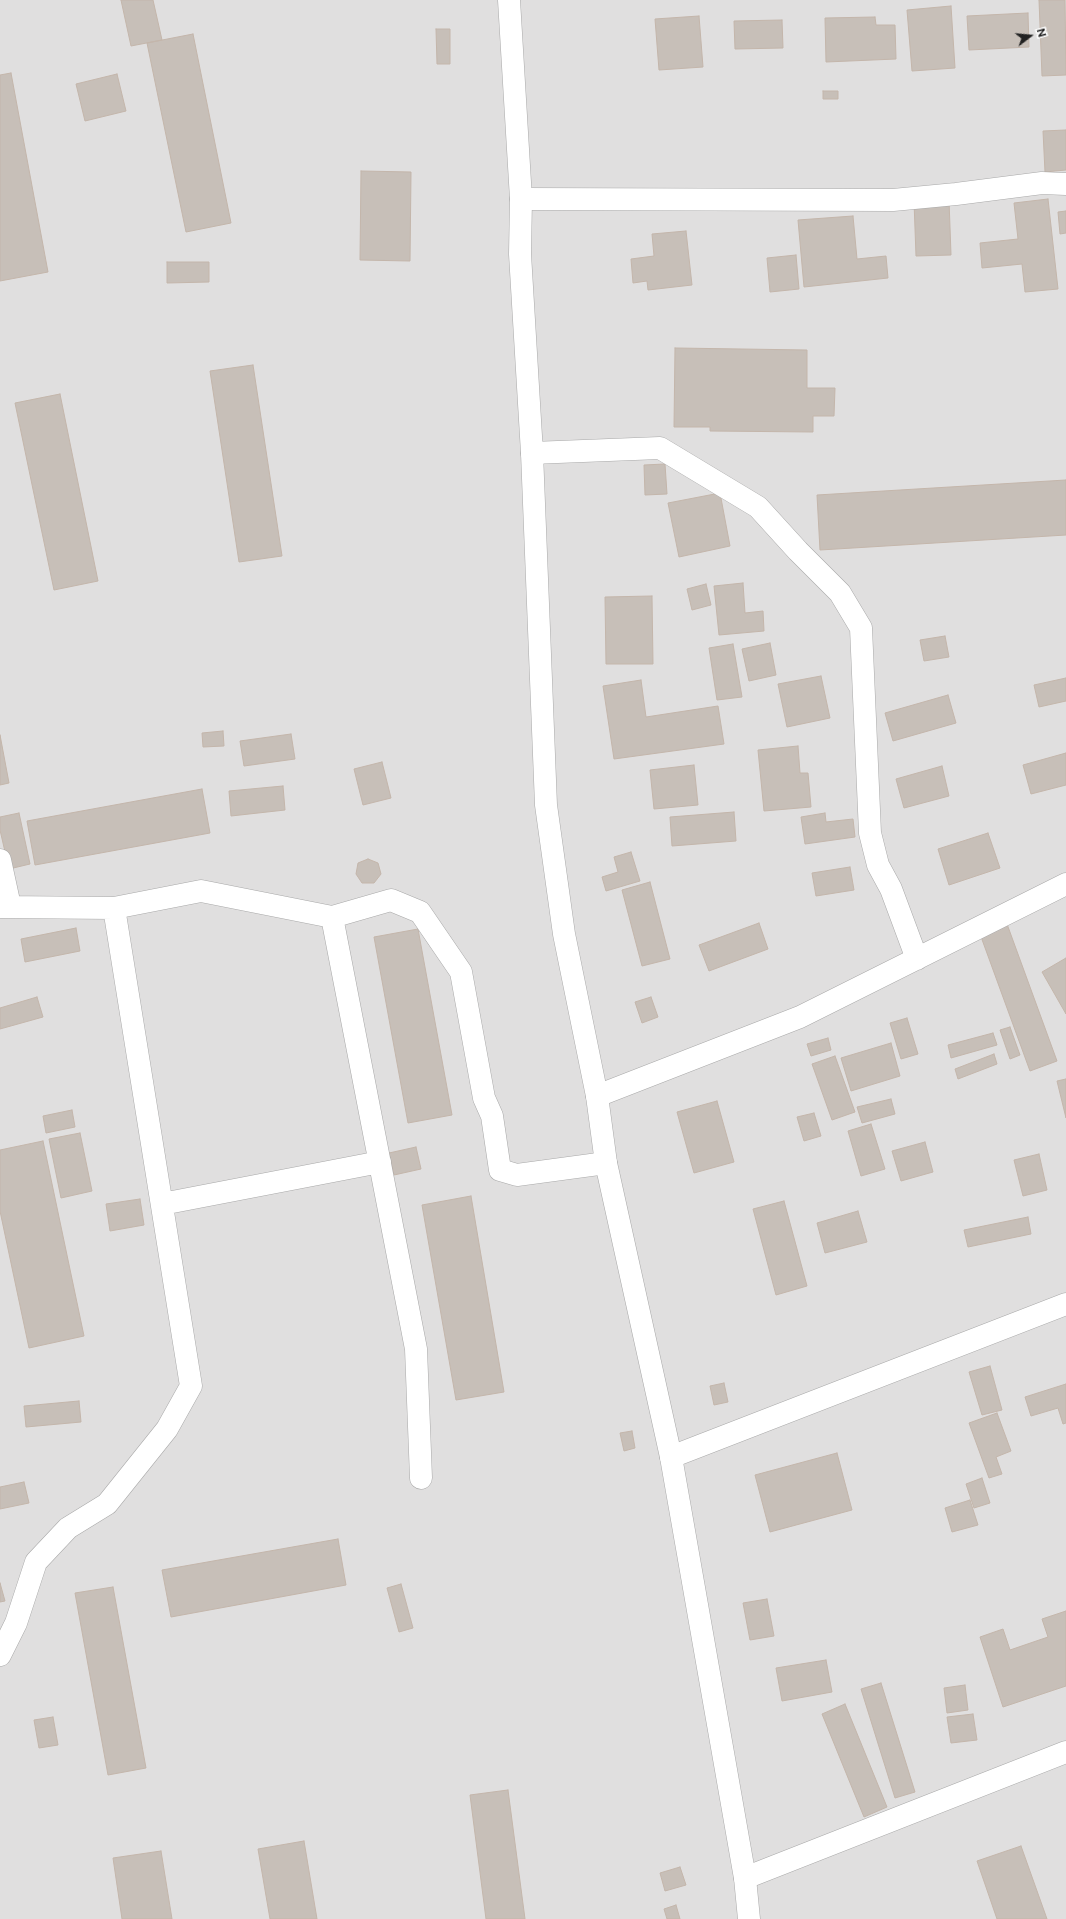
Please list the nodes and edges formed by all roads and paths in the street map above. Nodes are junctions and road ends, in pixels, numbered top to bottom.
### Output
1 (509, 0) edge
2 (1066, 184) edge
3 (521, 199) junction
4 (532, 453) junction
5 (0, 860) edge
6 (1066, 884) edge
7 (5, 906) edge
8 (114, 908) junction
9 (332, 917) junction
10 (917, 959) junction
11 (597, 1096) junction
12 (380, 1162) junction
13 (606, 1163) junction
14 (162, 1204) junction
15 (1066, 1304) edge
16 (671, 1457) junction
17 (421, 1478) dead end
18 (0, 1654) edge
19 (1066, 1752) edge
20 (745, 1878) junction
21 (750, 1919) edge

1 - 3 street
2 - 3 street
3 - 4 street
4 - 10 street
4 - 11 street
5 - 7 street
6 - 10 street
7 - 8 street
8 - 9 street
8 - 14 street
9 - 12 street
9 - 13 street
10 - 11 street
11 - 13 street
12 - 14 street
12 - 17 street
13 - 16 street
14 - 18 street
15 - 16 street
16 - 20 street
19 - 20 street
20 - 21 street

